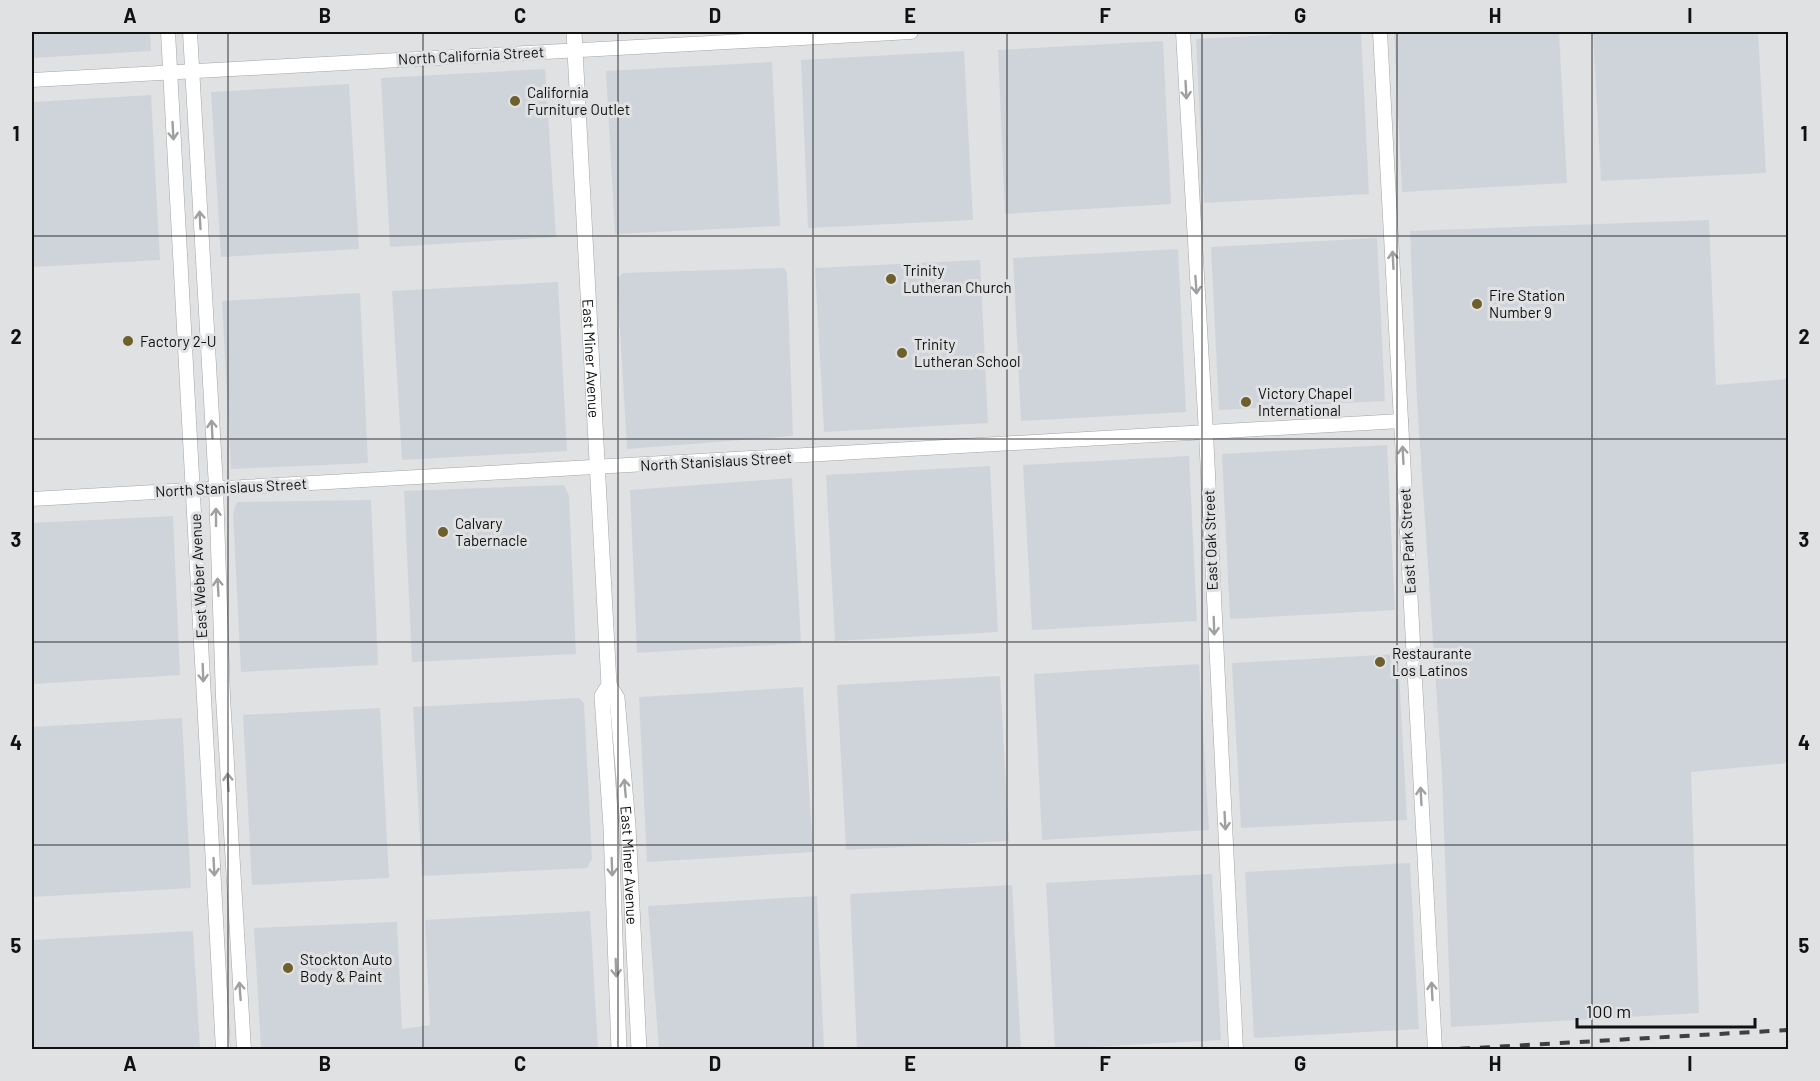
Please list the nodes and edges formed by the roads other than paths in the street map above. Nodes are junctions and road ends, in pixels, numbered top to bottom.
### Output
1 (168, 32) edge
2 (190, 32) edge
3 (574, 32) edge
4 (911, 32) edge
5 (1182, 32) edge
6 (1380, 32) edge
7 (575, 50) junction
8 (192, 71) junction
9 (170, 73) junction
10 (32, 80) edge
11 (1401, 421) junction
12 (1206, 433) junction
13 (597, 468) junction
14 (216, 487) junction
15 (193, 489) junction
16 (32, 499) edge
17 (609, 685) junction
18 (223, 1050) edge
19 (244, 1050) edge
20 (619, 1050) edge
21 (639, 1050) edge
22 (1236, 1050) edge
23 (1435, 1050) edge

1 - 9 street, East Weber Avenue
2 - 8 street, East Weber Avenue
3 - 7 main road, East Miner Avenue
4 - 7 street, North California Street
5 -> 12 street, East Oak Street
11 -> 6 street, East Park Street
7 - 8 street, North California Street
7 - 13 main road, East Miner Avenue
8 - 9 street, North California Street
14 -> 8 street, East Weber Avenue
9 - 10 street, North California Street
9 -> 15 street, East Weber Avenue
11 - 12 street, North Stanislaus Street
23 -> 11 street, East Park Street
12 - 13 street, North Stanislaus Street
12 -> 22 street, East Oak Street
13 - 14 street, North Stanislaus Street
13 - 17 main road, East Miner Avenue
14 - 15 street, North Stanislaus Street
19 -> 14 street, East Weber Avenue
15 - 16 street, North Stanislaus Street
15 -> 18 street, East Weber Avenue
17 -> 20 main road, East Miner Avenue
21 -> 17 main road, East Miner Avenue

